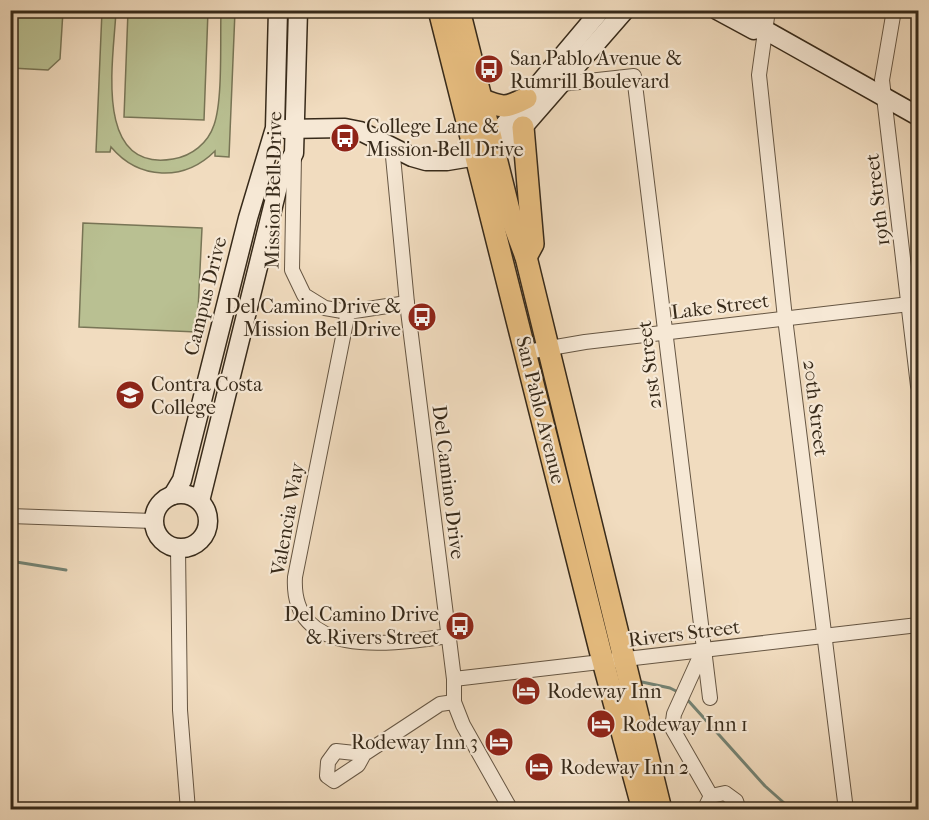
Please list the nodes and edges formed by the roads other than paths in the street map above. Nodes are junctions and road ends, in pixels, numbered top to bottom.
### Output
1 (278, 10) edge
2 (298, 10) edge
3 (439, 10) edge
4 (459, 10) edge
5 (602, 10) edge
6 (625, 10) edge
7 (717, 10) edge
8 (742, 10) edge
9 (768, 10) edge
10 (894, 10) edge
11 (765, 30) junction
12 (561, 84) junction
13 (885, 97) junction
14 (526, 98) junction
15 (480, 99) junction
16 (918, 116) edge
17 (523, 127) junction
18 (275, 128) junction
19 (296, 129) junction
20 (392, 147) junction
21 (488, 150) junction
22 (294, 153) junction
23 (526, 257) junction
24 (407, 303) junction
25 (914, 303) edge
26 (348, 312) junction
27 (785, 318) junction
28 (665, 332) junction
29 (537, 350) junction
30 (918, 386) edge
31 (172, 495) junction
32 (200, 501) junction
33 (10, 516) edge
34 (153, 521) junction
35 (178, 548) junction
36 (918, 625) edge
37 (826, 635) junction
38 (449, 636) junction
39 (703, 650) junction
40 (625, 659) junction
41 (603, 662) junction
42 (454, 679) junction
43 (710, 698) dead end
44 (454, 702) junction
45 (364, 754) dead end
46 (711, 796) junction
47 (188, 810) edge
48 (511, 810) edge
49 (642, 810) edge
50 (661, 810) edge
51 (704, 810) edge
52 (739, 810) edge
53 (846, 810) edge

1 - 18 street, Mission Bell Drive
2 - 19 street, Mission Bell Drive
3 - 21 main road, San Pablo Avenue
4 - 15 main road, San Pablo Avenue
5 - 14 street
6 - 12 street
7 - 11 street
8 - 11 street
9 - 11 street, 20th Street
10 - 13 street, 19th Street
11 - 13 street
11 - 27 street, 20th Street
12 - 17 street
12 - 28 street, 21st Street
13 - 16 street
13 - 25 street, 19th Street
14 - 15 main road
14 - 21 street
15 - 21 main road, San Pablo Avenue
17 - 21 street
17 - 23 main road
18 - 19 street
18 - 31 street, Campus Drive
19 - 20 street
19 - 22 street, Mission Bell Drive
20 - 21 street
20 - 24 street, Del Camino Drive
21 - 23 main road, San Pablo Avenue
21 - 29 main road, San Pablo Avenue
22 - 26 street, Mission Bell Drive
22 - 32 street
23 - 29 main road, San Pablo Avenue
24 - 26 street, Mission Bell Drive
24 - 38 street, Del Camino Drive
25 - 27 street, Lake Street
25 - 30 street, 19th Street
26 - 38 street, Valencia Way
27 - 28 street, Lake Street
27 - 37 street, 20th Street
28 - 29 street, Lake Street
28 - 39 street, 21st Street
29 - 40 main road, San Pablo Avenue
29 - 41 main road, San Pablo Avenue
31 - 32 street
31 - 34 street
32 - 35 street
33 - 34 street
34 - 35 street
35 - 47 street
36 - 37 street, Rivers Street
37 - 39 street, Rivers Street
37 - 53 street, 20th Street
38 - 42 street, Del Camino Drive
39 - 40 street, Rivers Street
39 - 43 street, 21st Street
39 - 46 street, 21st Street
40 - 41 street, Rivers Street
40 - 50 main road, San Pablo Avenue
41 - 42 street, Rivers Street
41 - 49 main road, San Pablo Avenue
42 - 44 street, Del Camino Drive
44 - 45 street
44 - 48 street, Del Camino Drive
46 - 51 street
46 - 52 street

